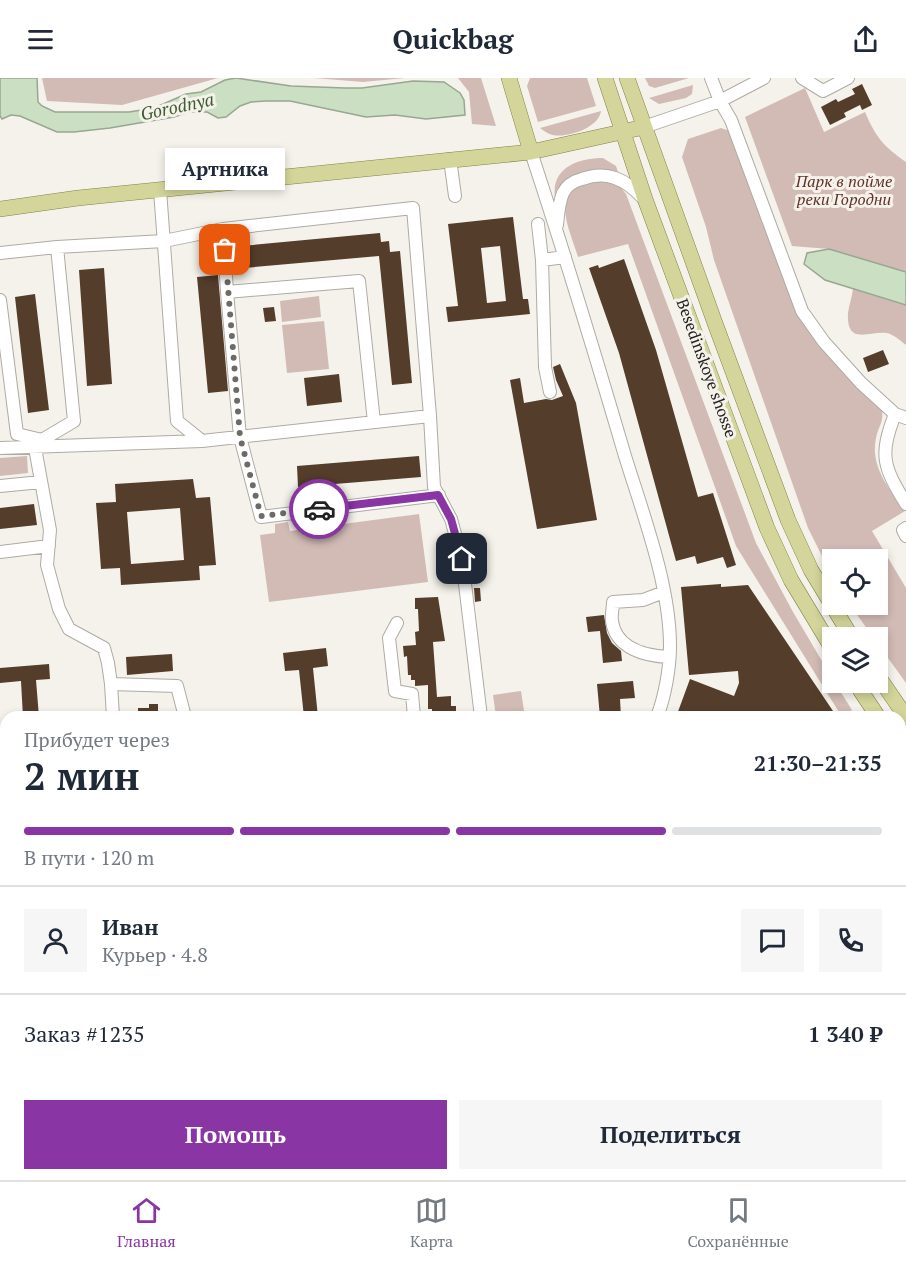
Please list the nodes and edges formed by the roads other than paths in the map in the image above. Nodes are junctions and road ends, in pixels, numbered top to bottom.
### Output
1 (509, 78) edge
2 (605, 78) edge
3 (627, 78) edge
4 (711, 78) edge
5 (764, 78) edge
6 (802, 78) edge
7 (848, 78) edge
8 (720, 101) junction
9 (644, 127) junction
10 (622, 133) junction
11 (531, 152) junction
12 (450, 159) junction
13 (160, 190) junction
14 (455, 196) dead end
15 (645, 199) junction
16 (0, 209) edge
17 (538, 224) dead end
18 (223, 229) junction
19 (556, 229) junction
20 (164, 241) junction
21 (57, 247) junction
22 (0, 253) edge
23 (565, 257) junction
24 (542, 261) junction
25 (228, 292) junction
26 (0, 306) edge
27 (550, 392) dead end
28 (430, 416) junction
29 (900, 416) edge
30 (374, 422) junction
31 (240, 437) junction
32 (202, 441) junction
33 (39, 444) junction
34 (0, 448) edge
35 (41, 482) junction
36 (0, 486) edge
37 (438, 495) junction
38 (906, 504) edge
39 (906, 528) edge
40 (906, 536) edge
41 (49, 546) junction
42 (0, 552) edge
43 (664, 592) junction
44 (396, 622) dead end
45 (846, 627) edge
46 (822, 631) edge
47 (669, 657) junction
48 (111, 684) junction
49 (888, 691) edge
50 (862, 693) edge
51 (113, 711) edge
52 (183, 711) edge
53 (413, 711) edge
54 (480, 711) edge
55 (658, 711) edge
56 (874, 711) edge
57 (902, 711) edge

1 - 11 main road
2 - 10 main road, Besedinskoye shosse
3 - 9 main road, Besedinskoye shosse
4 - 8 street
5 - 8 street
6 - 7 street
8 - 9 street
8 - 29 street
9 - 10 main road
9 - 45 main road, Besedinskoye shosse
10 - 11 main road
10 - 15 main road, Besedinskoye shosse
11 - 12 main road
11 - 19 street
12 - 13 main road
12 - 14 street
13 - 16 main road
13 - 20 street
15 - 19 street
15 - 46 main road, Besedinskoye shosse
17 - 24 street
18 - 20 street
18 - 25 street
18 - 28 street
19 - 23 street
20 - 21 street
20 - 32 street
21 - 22 street
21 - 33 street
23 - 24 street
23 - 43 street
24 - 27 street
25 - 30 street
25 - 31 street
26 - 33 street
28 - 30 street
28 - 37 street
29 - 38 street
30 - 31 street
31 - 32 street
31 - 37 street
32 - 33 street
33 - 34 street
33 - 35 street
35 - 36 street
35 - 41 street
37 - 54 street
39 - 40 street
41 - 42 street
41 - 48 street
43 - 47 street
43 - 47 street
44 - 53 street
47 - 55 street
48 - 51 street
48 - 52 street
49 - 57 main road
50 - 56 main road

